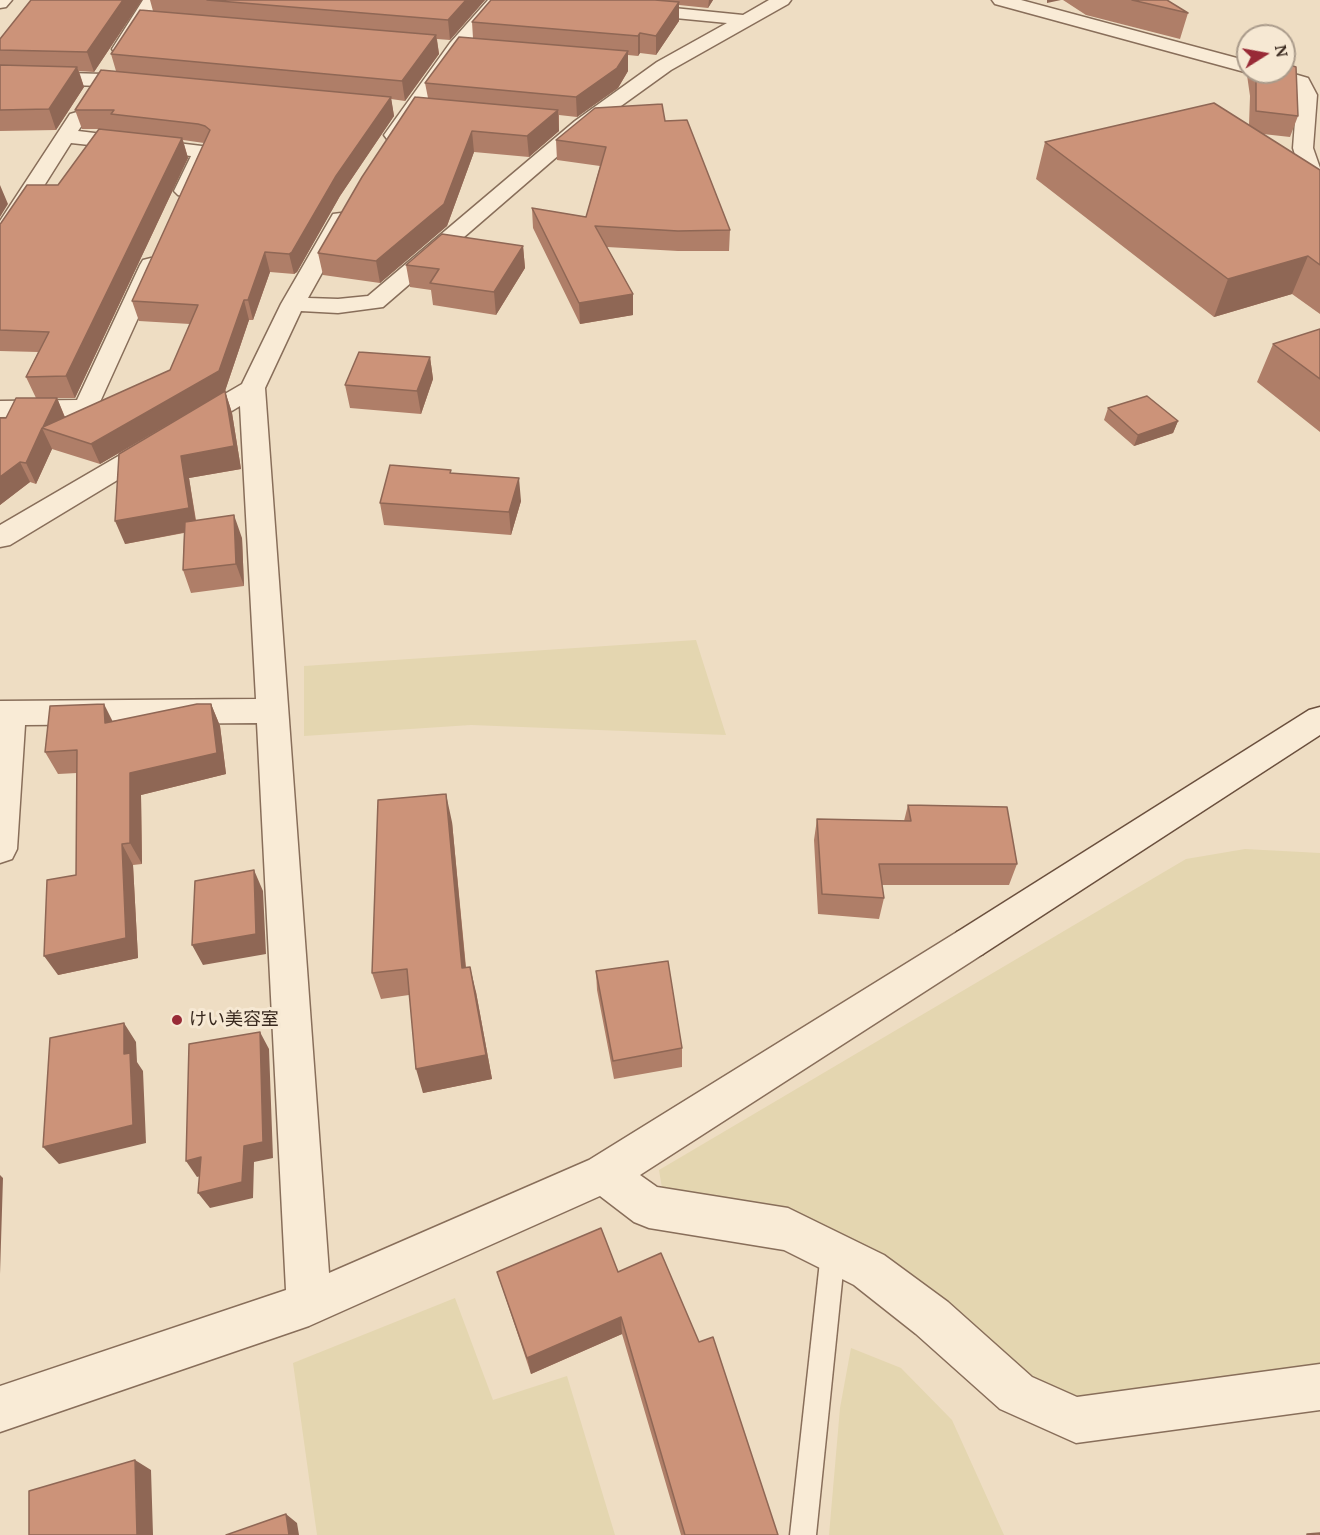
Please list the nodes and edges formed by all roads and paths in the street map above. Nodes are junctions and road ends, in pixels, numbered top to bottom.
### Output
1 (152, 0) edge
2 (496, 0) edge
3 (782, 0) edge
4 (1001, 0) edge
5 (618, 8) edge
6 (138, 20) junction
7 (745, 20) junction
8 (162, 22) edge
9 (641, 64) dead end
10 (1236, 64) edge
11 (664, 66) junction
12 (0, 77) edge
13 (103, 80) junction
14 (1296, 81) edge
15 (162, 86) edge
16 (559, 123) edge
17 (582, 125) junction
18 (66, 136) junction
19 (379, 158) edge
20 (1320, 181) edge
21 (354, 197) edge
22 (174, 216) edge
23 (0, 238) edge
24 (159, 248) edge
25 (293, 304) junction
26 (252, 388) junction
27 (0, 409) edge
28 (0, 538) edge
29 (272, 711) junction
30 (5, 713) edge
31 (1320, 719) edge
32 (0, 849) edge
33 (604, 1174) junction
34 (833, 1252) junction
35 (309, 1304) junction
36 (1320, 1387) edge
37 (0, 1409) edge
38 (803, 1535) edge

1 - 6 street
2 - 19 street
3 - 7 street
4 - 10 street
5 - 7 street
6 - 8 street
6 - 13 street
7 - 11 street
9 - 11 street
11 - 17 street
12 - 13 street
13 - 15 street
13 - 18 street
14 - 20 street
16 - 17 street
17 - 25 street
18 - 22 street
18 - 23 street
21 - 25 street
24 - 27 street
25 - 26 street
26 - 28 street
26 - 29 street
29 - 30 street
29 - 35 street
30 - 32 street
31 - 33 street
33 - 34 street
33 - 35 street
34 - 36 street
34 - 38 lane
35 - 37 street

